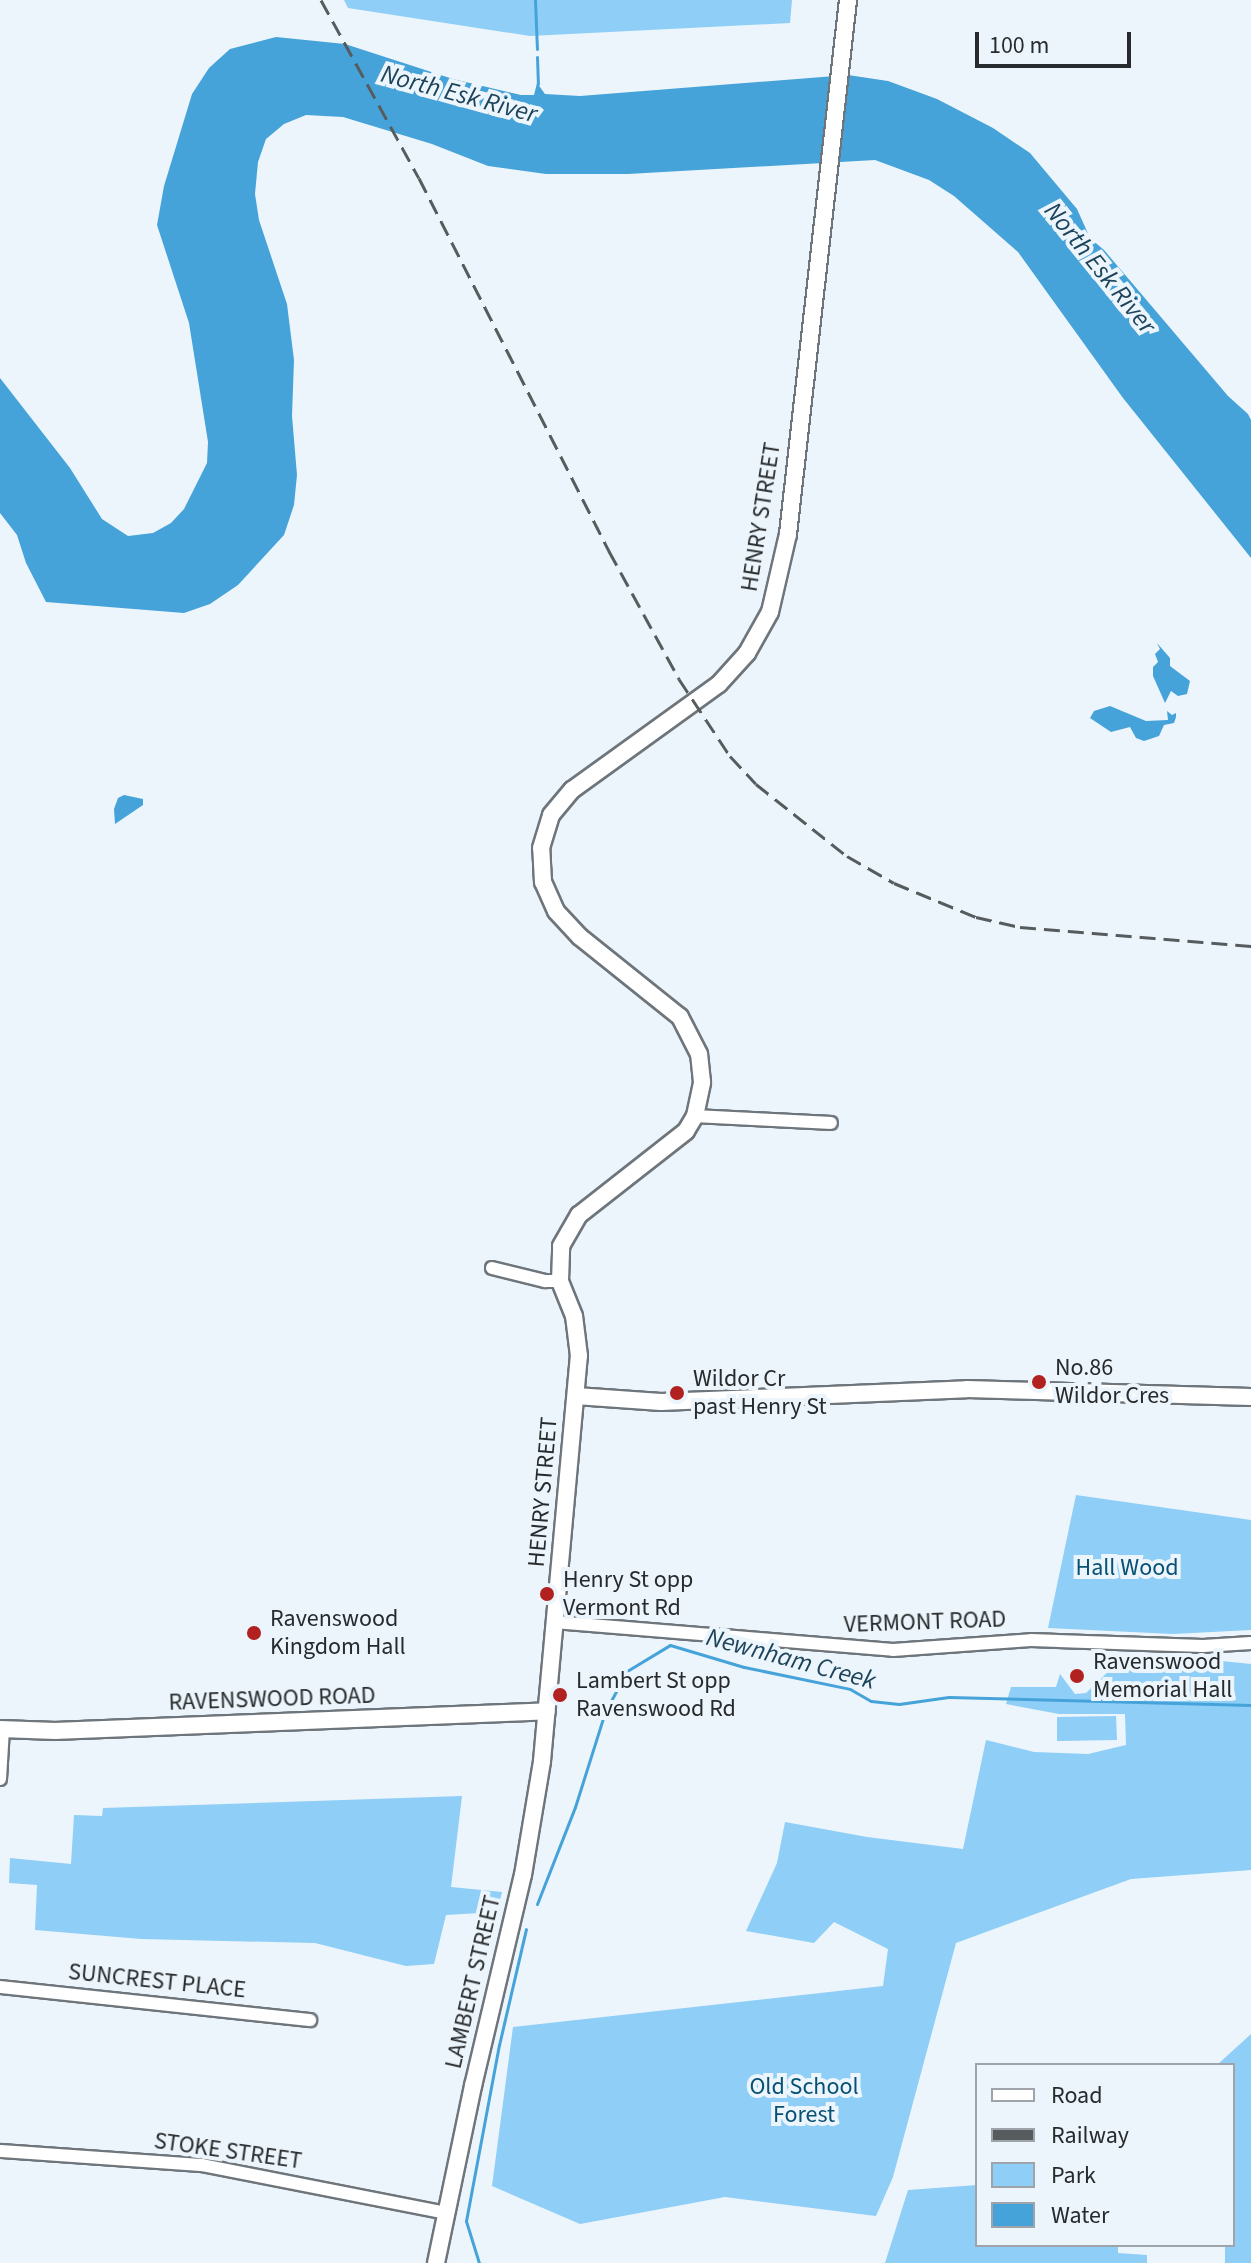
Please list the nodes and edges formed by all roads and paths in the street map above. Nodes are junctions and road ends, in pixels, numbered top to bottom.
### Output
1 (847, 7) edge
2 (695, 1116) junction
3 (831, 1123) dead end
4 (492, 1268) dead end
5 (560, 1281) junction
6 (576, 1396) junction
7 (1251, 1397) edge
8 (554, 1622) junction
9 (1251, 1643) edge
10 (547, 1711) junction
11 (2, 1729) edge
12 (0, 1779) edge
13 (0, 1987) edge
14 (310, 2020) dead end
15 (0, 2151) edge
16 (446, 2213) junction
17 (436, 2263) edge

1 - 2 street, HENRY STREET
2 - 3 street
2 - 5 street, HENRY STREET
4 - 5 street
5 - 6 street, HENRY STREET
6 - 7 street
6 - 8 street, HENRY STREET
8 - 9 street, VERMONT ROAD
8 - 10 street, HENRY STREET
10 - 11 street, RAVENSWOOD ROAD
10 - 16 street, LAMBERT STREET
11 - 12 street
13 - 14 street, SUNCREST PLACE
15 - 16 street, STOKE STREET
16 - 17 street, LAMBERT STREET

